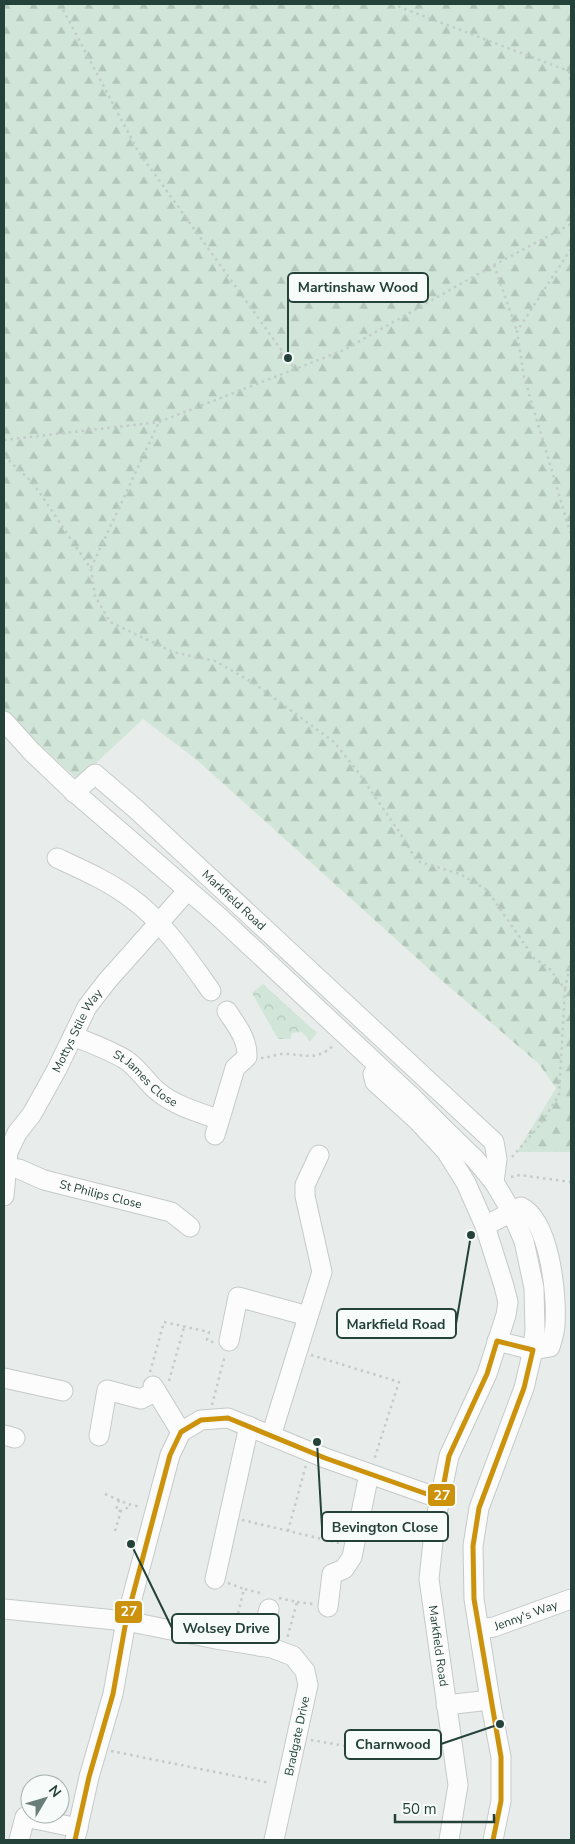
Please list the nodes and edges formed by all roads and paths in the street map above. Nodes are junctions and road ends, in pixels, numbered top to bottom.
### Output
1 (60, 4) edge
2 (392, 4) edge
3 (570, 72) edge
4 (571, 82) edge
5 (571, 224) edge
6 (571, 249) edge
7 (494, 265) junction
8 (517, 331) junction
9 (295, 370) junction
10 (159, 422) junction
11 (4, 440) edge
12 (4, 456) edge
13 (571, 535) edge
14 (91, 569) junction
15 (4, 721) edge
16 (74, 793) junction
17 (57, 858) dead end
18 (188, 890) junction
19 (158, 924) junction
20 (571, 961) edge
21 (565, 989) junction
22 (211, 991) dead end
23 (227, 1010) dead end
24 (343, 1034) junction
25 (73, 1036) junction
26 (247, 1057) junction
27 (378, 1067) junction
28 (10, 1128) edge
29 (319, 1155) dead end
30 (507, 1161) dead end
31 (7, 1167) junction
32 (494, 1182) junction
33 (571, 1182) edge
34 (4, 1195) edge
35 (511, 1211) junction
36 (190, 1226) dead end
37 (485, 1226) junction
38 (308, 1316) junction
39 (184, 1327) junction
40 (497, 1341) junction
41 (228, 1344) junction
42 (533, 1350) junction
43 (297, 1351) junction
44 (4, 1378) edge
45 (155, 1389) junction
46 (63, 1390) dead end
47 (208, 1419) junction
48 (249, 1426) junction
49 (181, 1432) junction
50 (99, 1436) dead end
51 (271, 1436) junction
52 (309, 1452) junction
53 (369, 1474) junction
54 (105, 1494) dead end
55 (440, 1498) junction
56 (119, 1500) junction
57 (128, 1504) junction
58 (156, 1510) junction
59 (121, 1511) junction
60 (229, 1517) junction
61 (116, 1531) dead end
62 (288, 1531) junction
63 (354, 1547) junction
64 (215, 1579) dead end
65 (571, 1599) edge
66 (328, 1607) dead end
67 (4, 1609) edge
68 (268, 1609) dead end
69 (126, 1621) junction
70 (480, 1629) junction
71 (259, 1646) junction
72 (490, 1700) junction
73 (446, 1705) junction
74 (296, 1738) junction
75 (98, 1748) junction
76 (455, 1762) junction
77 (286, 1786) junction
78 (76, 1834) edge
79 (19, 1840) edge
80 (274, 1840) edge
81 (449, 1840) edge
82 (493, 1840) edge

1 - 9 path
2 - 3 path
3 - 4 path
5 - 7 path
6 - 8 path
7 - 8 path
7 - 9 path
8 - 13 path
9 - 10 path
10 - 11 path
10 - 14 path
12 - 14 path
14 - 21 path
15 - 16 street, Markfield Road
16 - 18 street, Markfield Road
16 - 32 street, Markfield Road
17 - 19 street
18 - 19 street, Mottys Stile Way
18 - 24 street, Markfield Road
19 - 22 street
19 - 25 street, Mottys Stile Way
20 - 21 path
21 - 30 path
23 - 26 street
24 - 26 path
24 - 27 street, Markfield Road
25 - 26 street, St James Close
25 - 28 street, Mottys Stile Way
27 - 32 street, Markfield Road
27 - 37 street, Markfield Road
28 - 31 street, Mottys Stile Way
29 - 38 street
31 - 34 street, Mottys Stile Way
31 - 36 street, St Philips Close
32 - 33 path
32 - 35 street, Markfield Road
35 - 37 street
35 - 42 street
37 - 40 street, Markfield Road
38 - 41 street
38 - 43 street
39 - 41 path
39 - 45 path
39 - 45 path
40 - 42 street
40 - 55 street, Markfield Road
41 - 47 path
42 - 70 street
43 - 51 street
43 - 53 path
44 - 46 street
45 - 49 street
45 - 50 street
47 - 48 street
47 - 49 street
48 - 51 street
48 - 60 street
49 - 58 street
51 - 52 street
52 - 53 street
52 - 62 path
53 - 55 street
53 - 63 street
54 - 56 path
55 - 73 street, Markfield Road
56 - 57 path
56 - 59 path
57 - 58 path
57 - 59 path
58 - 69 street
59 - 61 path
60 - 62 path
60 - 64 street
62 - 63 path
63 - 66 street
65 - 70 street, Jenny's Way
67 - 69 street, Bradgate Drive
68 - 71 street
69 - 71 street, Bradgate Drive
69 - 75 street
70 - 72 street
71 - 74 street, Bradgate Drive
72 - 73 street
72 - 82 street
73 - 76 street, Markfield Road
74 - 76 path
74 - 77 street, Bradgate Drive
75 - 77 path
75 - 78 street
76 - 81 street, Markfield Road
77 - 80 street, Bradgate Drive
78 - 79 street

